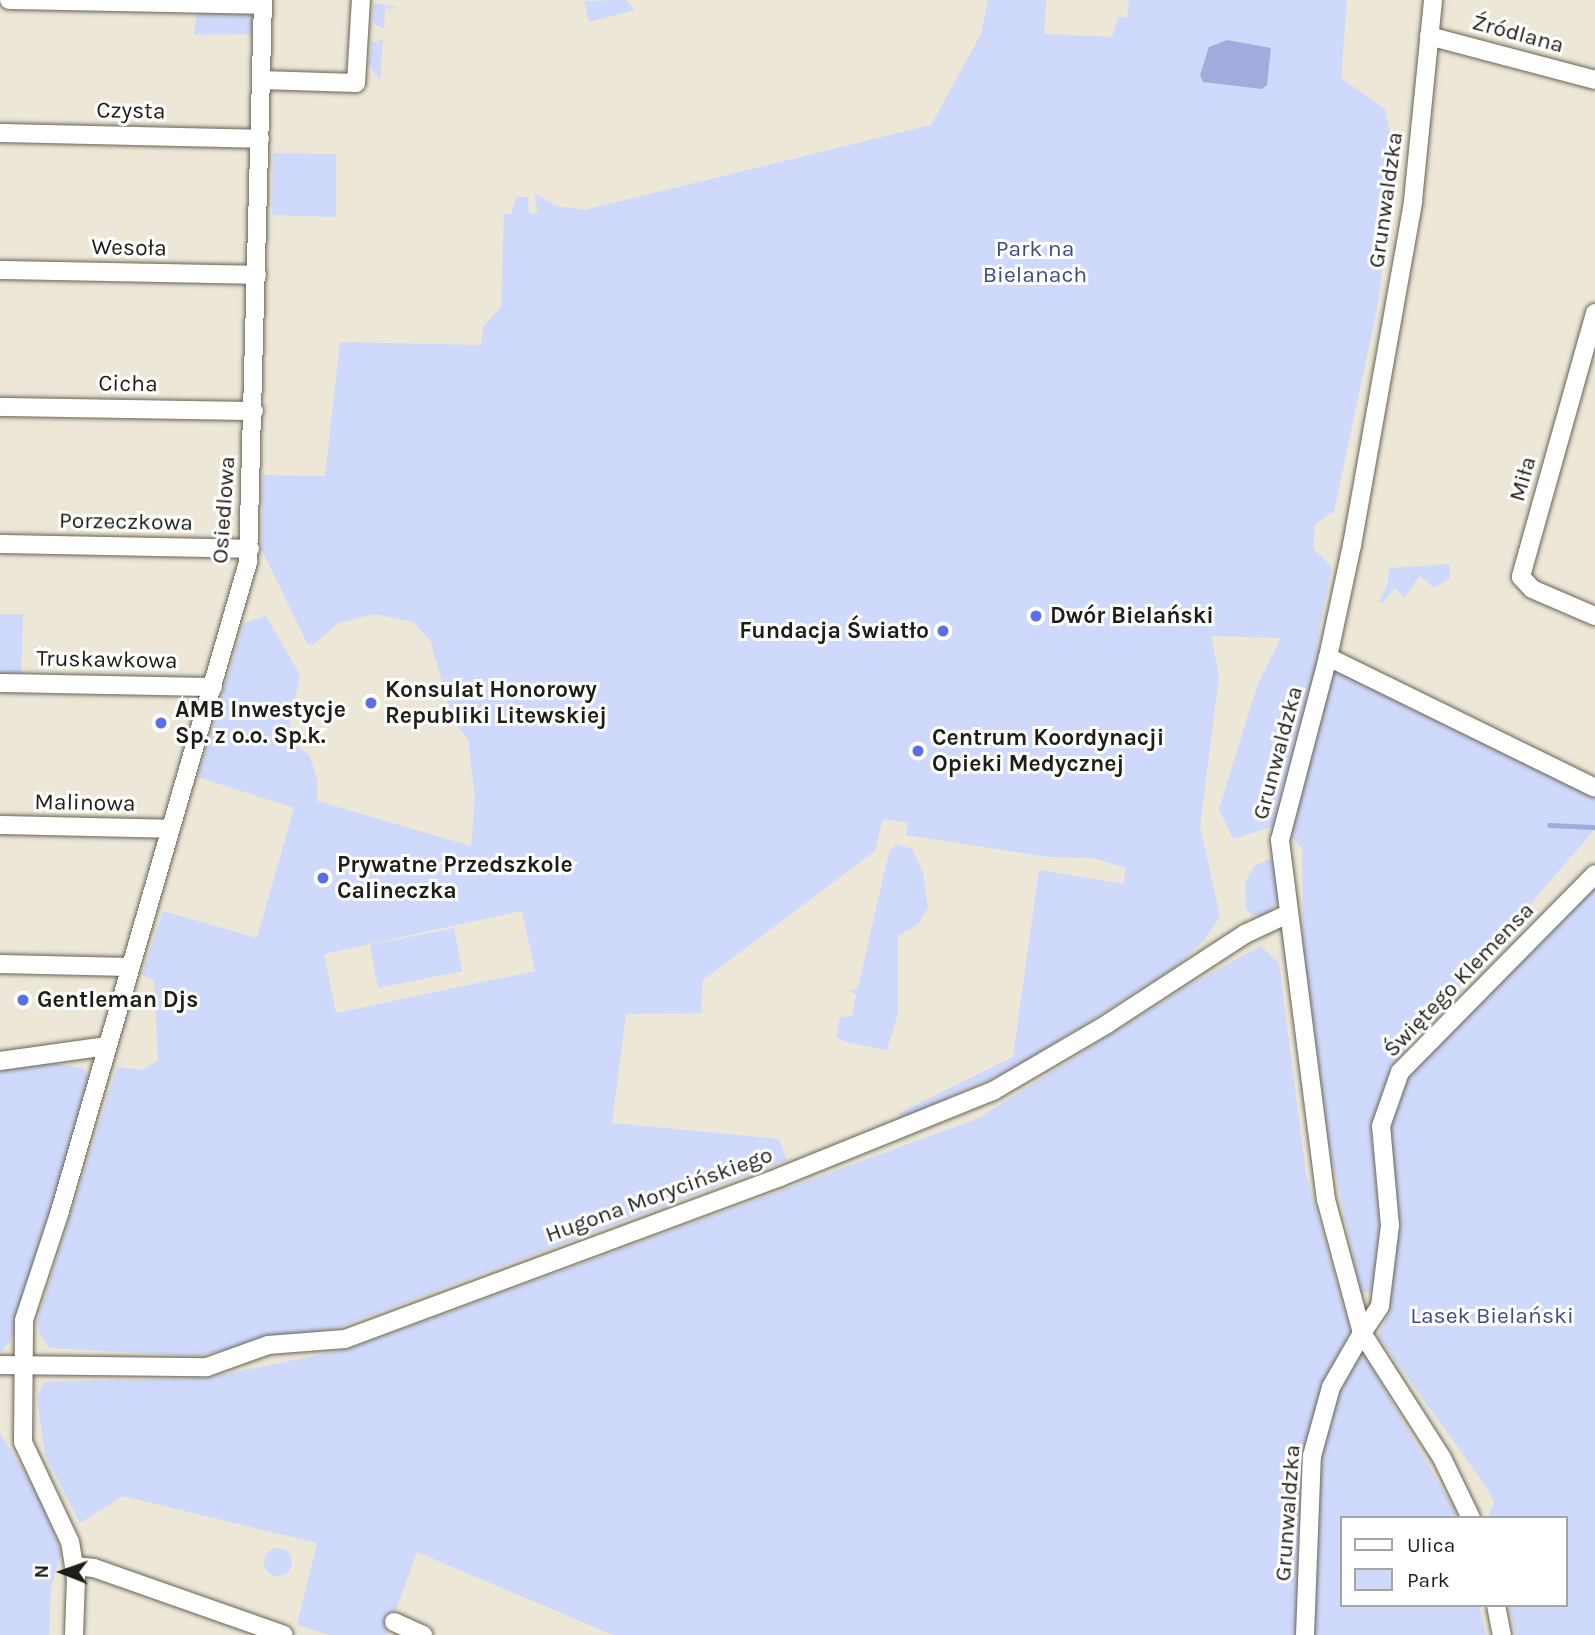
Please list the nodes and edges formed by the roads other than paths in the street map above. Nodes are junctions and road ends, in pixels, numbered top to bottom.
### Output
1 (9, 0) edge
2 (361, 0) edge
3 (1433, 0) edge
4 (263, 3) edge
5 (1429, 36) junction
6 (261, 80) junction
7 (1595, 80) edge
8 (0, 133) edge
9 (260, 139) junction
10 (0, 270) edge
11 (257, 275) junction
12 (1595, 313) edge
13 (0, 407) edge
14 (254, 411) junction
15 (0, 544) edge
16 (250, 549) junction
17 (1595, 615) edge
18 (1328, 657) junction
19 (0, 683) edge
20 (213, 687) junction
21 (1595, 788) edge
22 (0, 825) edge
23 (170, 829) junction
24 (1595, 874) edge
25 (1288, 914) junction
26 (0, 964) edge
27 (129, 967) junction
28 (107, 1046) junction
29 (0, 1061) edge
30 (1362, 1333) junction
31 (0, 1365) edge
32 (22, 1365) junction
33 (1470, 1516) edge
34 (75, 1566) junction
35 (1496, 1607) edge
36 (394, 1622) dead end
37 (74, 1635) edge
38 (284, 1635) edge
39 (423, 1635) edge
40 (1305, 1635) edge
41 (1502, 1635) edge

1 - 4 street
2 - 6 street
3 - 5 street, Grunwaldzka
4 - 6 street, Osiedlowa
5 - 7 street, Źródlana
5 - 18 street, Grunwaldzka
6 - 9 street, Osiedlowa
8 - 9 street, Czysta
9 - 11 street, Osiedlowa
10 - 11 street, Wesoła
11 - 14 street, Osiedlowa
12 - 17 street, Miła
13 - 14 street, Cicha
14 - 16 street, Osiedlowa
15 - 16 street, Porzeczkowa
16 - 20 street, Osiedlowa
18 - 21 street
18 - 25 street, Grunwaldzka
19 - 20 street, Truskawkowa
20 - 23 street, Osiedlowa
22 - 23 street, Malinowa
23 - 27 street, Osiedlowa
24 - 30 street, Świętego Klemensa
25 - 30 street, Grunwaldzka
25 - 32 street, Hugona Morycińskiego
26 - 27 street
27 - 28 street, Osiedlowa
28 - 29 street
28 - 32 street, Osiedlowa
30 - 33 street
30 - 40 street, Grunwaldzka
31 - 32 street, Hugona Morycińskiego
32 - 34 street, Osiedlowa
34 - 37 street, Osiedlowa
34 - 38 street
35 - 41 street
36 - 39 street

